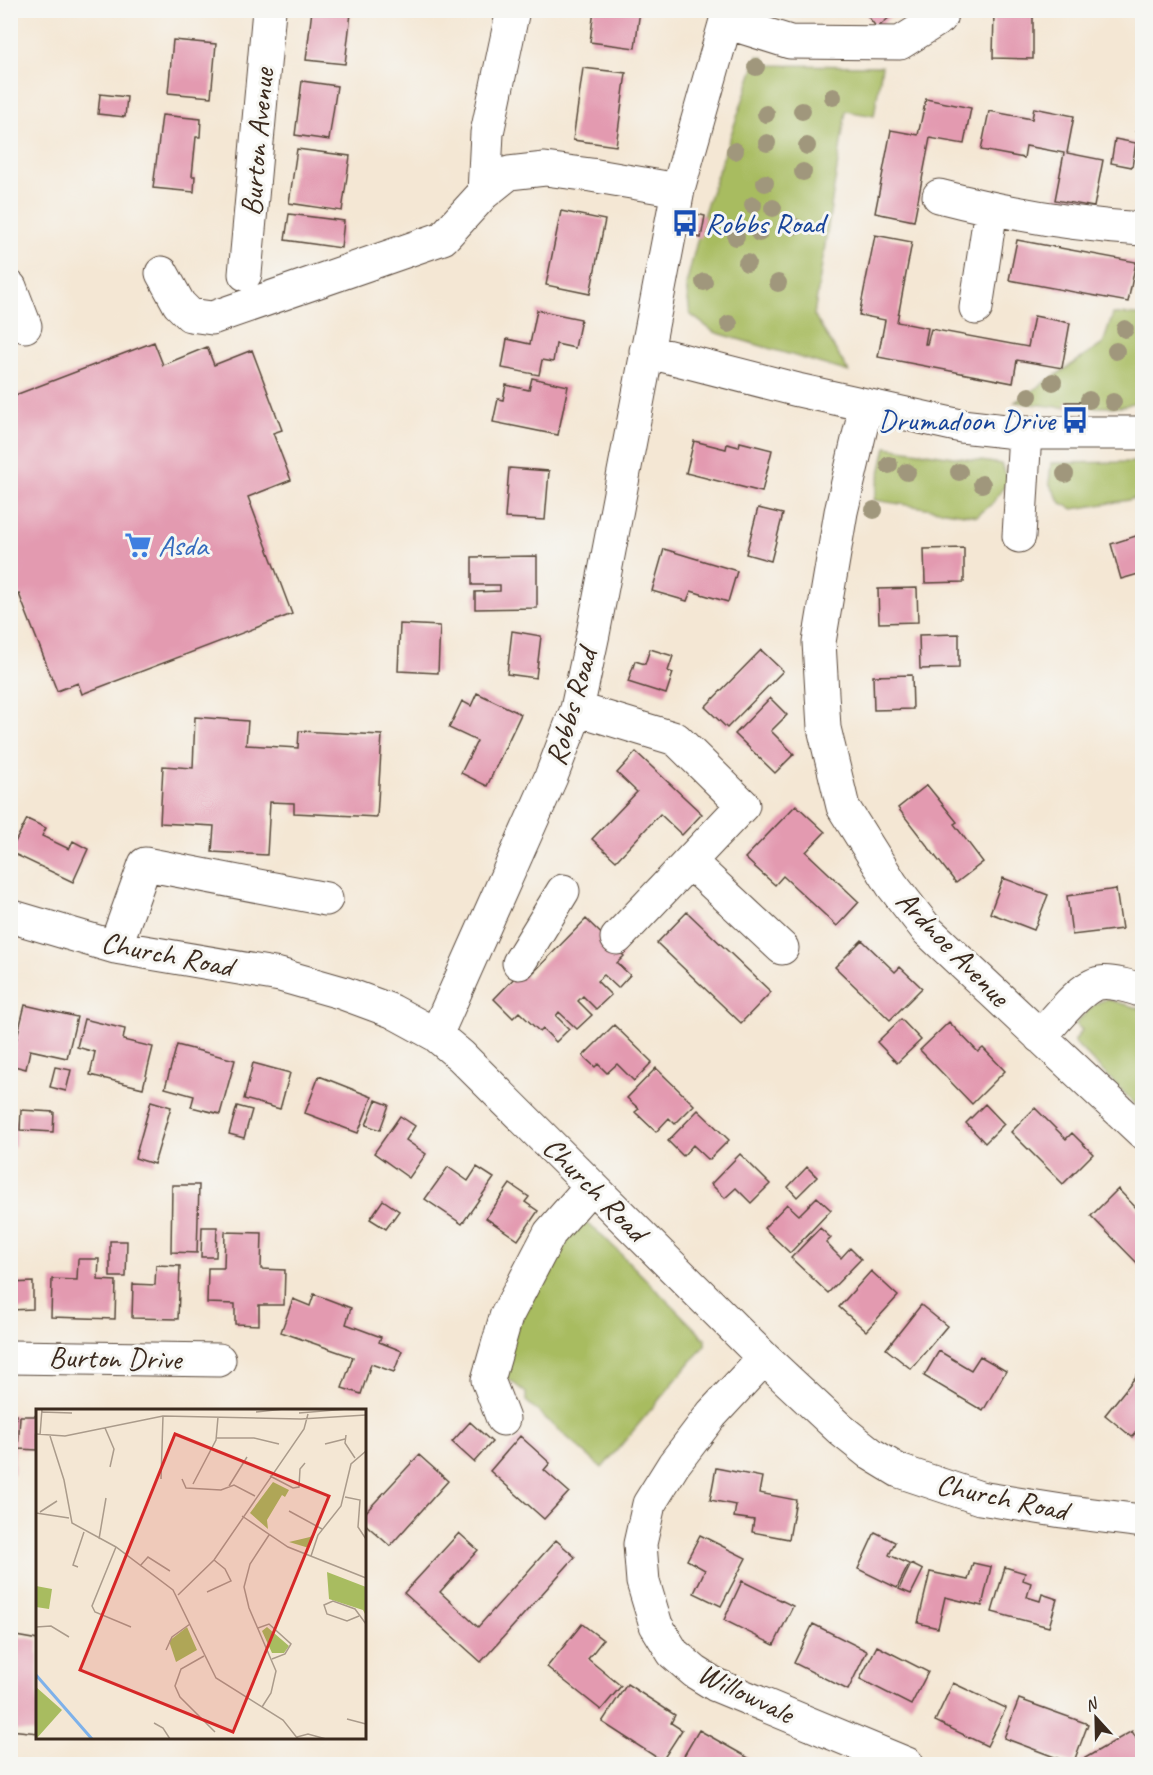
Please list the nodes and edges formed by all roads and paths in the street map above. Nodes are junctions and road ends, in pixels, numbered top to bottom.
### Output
1 (269, 10) edge
2 (513, 10) edge
3 (942, 10) edge
4 (727, 16) edge
5 (678, 190) junction
6 (484, 194) junction
7 (939, 196) dead end
8 (991, 209) junction
9 (1143, 229) edge
10 (162, 273) dead end
11 (245, 274) dead end
12 (10, 287) edge
13 (976, 308) dead end
14 (25, 326) dead end
15 (646, 351) junction
16 (866, 406) junction
17 (1025, 433) junction
18 (1143, 433) edge
19 (1020, 536) dead end
20 (577, 709) junction
21 (690, 862) junction
22 (563, 891) dead end
23 (326, 899) dead end
24 (497, 899) junction
25 (10, 916) edge
26 (541, 926) junction
27 (617, 938) dead end
28 (115, 947) junction
29 (782, 948) dead end
30 (519, 963) dead end
31 (1143, 991) edge
32 (436, 1035) junction
33 (1041, 1037) junction
34 (1143, 1132) edge
35 (591, 1185) junction
36 (10, 1357) edge
37 (764, 1358) junction
38 (219, 1360) dead end
39 (503, 1419) dead end
40 (1143, 1521) edge
41 (907, 1764) edge

1 - 11 street, Burton Avenue
2 - 6 street
3 - 4 street
4 - 5 street, Robbs Road
5 - 6 street
5 - 15 street, Robbs Road
6 - 10 street
7 - 8 street
8 - 9 street
8 - 13 street
12 - 14 street
15 - 16 street
15 - 20 street, Robbs Road
16 - 17 street
16 - 33 street, Ardnoe Avenue
17 - 18 street
17 - 19 street
20 - 21 street
20 - 24 street, Robbs Road
21 - 27 street
21 - 29 street
22 - 26 street
23 - 28 street
24 - 26 street
24 - 32 street, Robbs Road
25 - 28 street, Church Road
26 - 30 street
28 - 32 street, Church Road
31 - 33 street
32 - 35 street, Church Road
33 - 34 street, Ardnoe Avenue
35 - 37 street, Church Road
35 - 39 street
36 - 38 street, Burton Drive
37 - 40 street, Church Road
37 - 41 street, Willowvale

